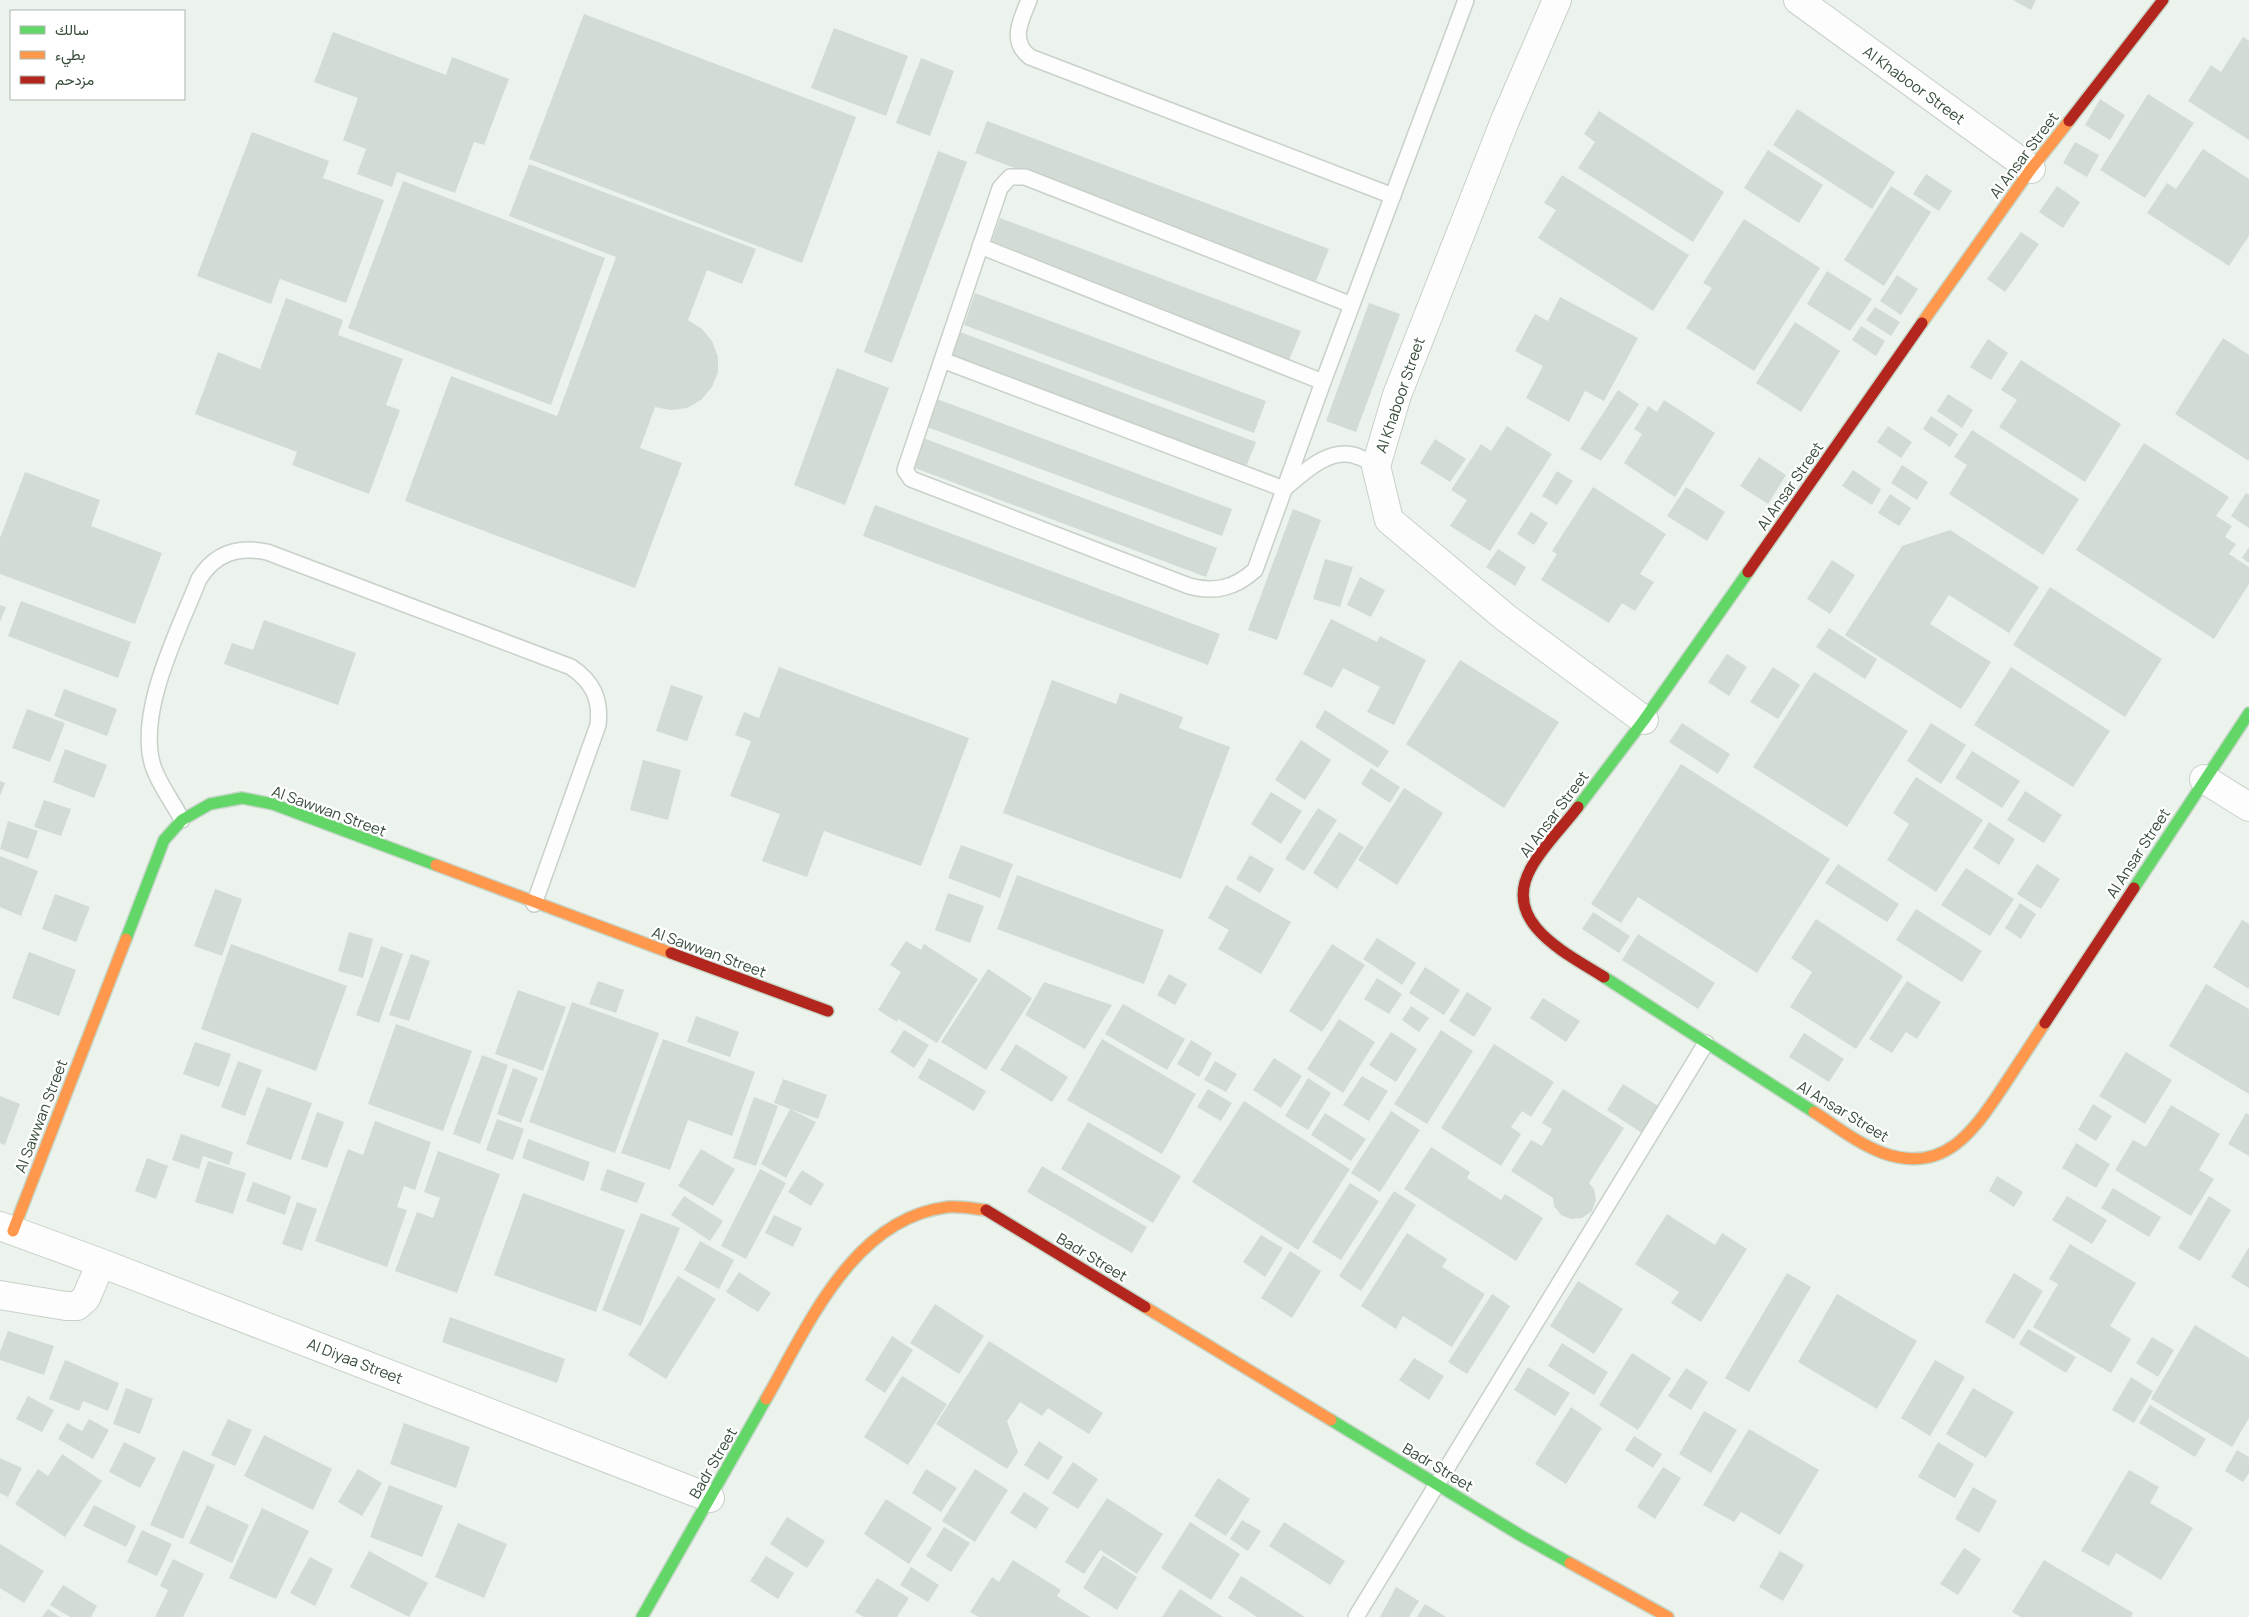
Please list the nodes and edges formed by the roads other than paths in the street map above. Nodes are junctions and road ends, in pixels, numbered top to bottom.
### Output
1 (1029, 0) edge
2 (1466, 0) edge
3 (1558, 0) edge
4 (1798, 0) edge
5 (2162, 0) edge
6 (2030, 169) junction
7 (1393, 196) junction
8 (980, 246) junction
9 (1352, 305) junction
10 (942, 360) junction
11 (1323, 382) junction
12 (1376, 466) junction
13 (1284, 489) junction
14 (2249, 713) edge
15 (1644, 720) junction
16 (2204, 779) junction
17 (2249, 806) edge
18 (182, 820) junction
19 (534, 904) junction
20 (828, 1011) dead end
21 (1706, 1043) junction
22 (7, 1229) edge
23 (101, 1263) junction
24 (0, 1295) edge
25 (1436, 1484) junction
26 (710, 1498) junction
27 (642, 1617) edge
28 (1356, 1617) edge
29 (1668, 1617) edge

1 - 7 lane
2 - 7 lane
3 - 12 street, Al Khaboor Street
4 - 6 street, Al Khaboor Street
5 - 6 street, Al Ansar Street
6 - 15 street, Al Ansar Street
7 - 9 lane
8 - 9 lane
8 - 10 lane
8 - 11 lane
9 - 11 lane
10 - 13 lane
10 - 13 lane
11 - 13 lane
12 - 13 lane
12 - 15 street, Al Khaboor Street
14 - 16 street, Al Ansar Street
15 - 21 street, Al Ansar Street
16 - 17 street
16 - 21 street, Al Ansar Street
18 - 19 street, Al Sawwan Street
18 - 19 lane
18 - 22 street, Al Sawwan Street
19 - 20 street, Al Sawwan Street
21 - 25 lane
22 - 23 street, Al Diyaa Street
23 - 24 street
23 - 26 street, Al Diyaa Street
25 - 26 street, Badr Street
25 - 28 lane
25 - 29 street, Badr Street
26 - 27 street, Badr Street

